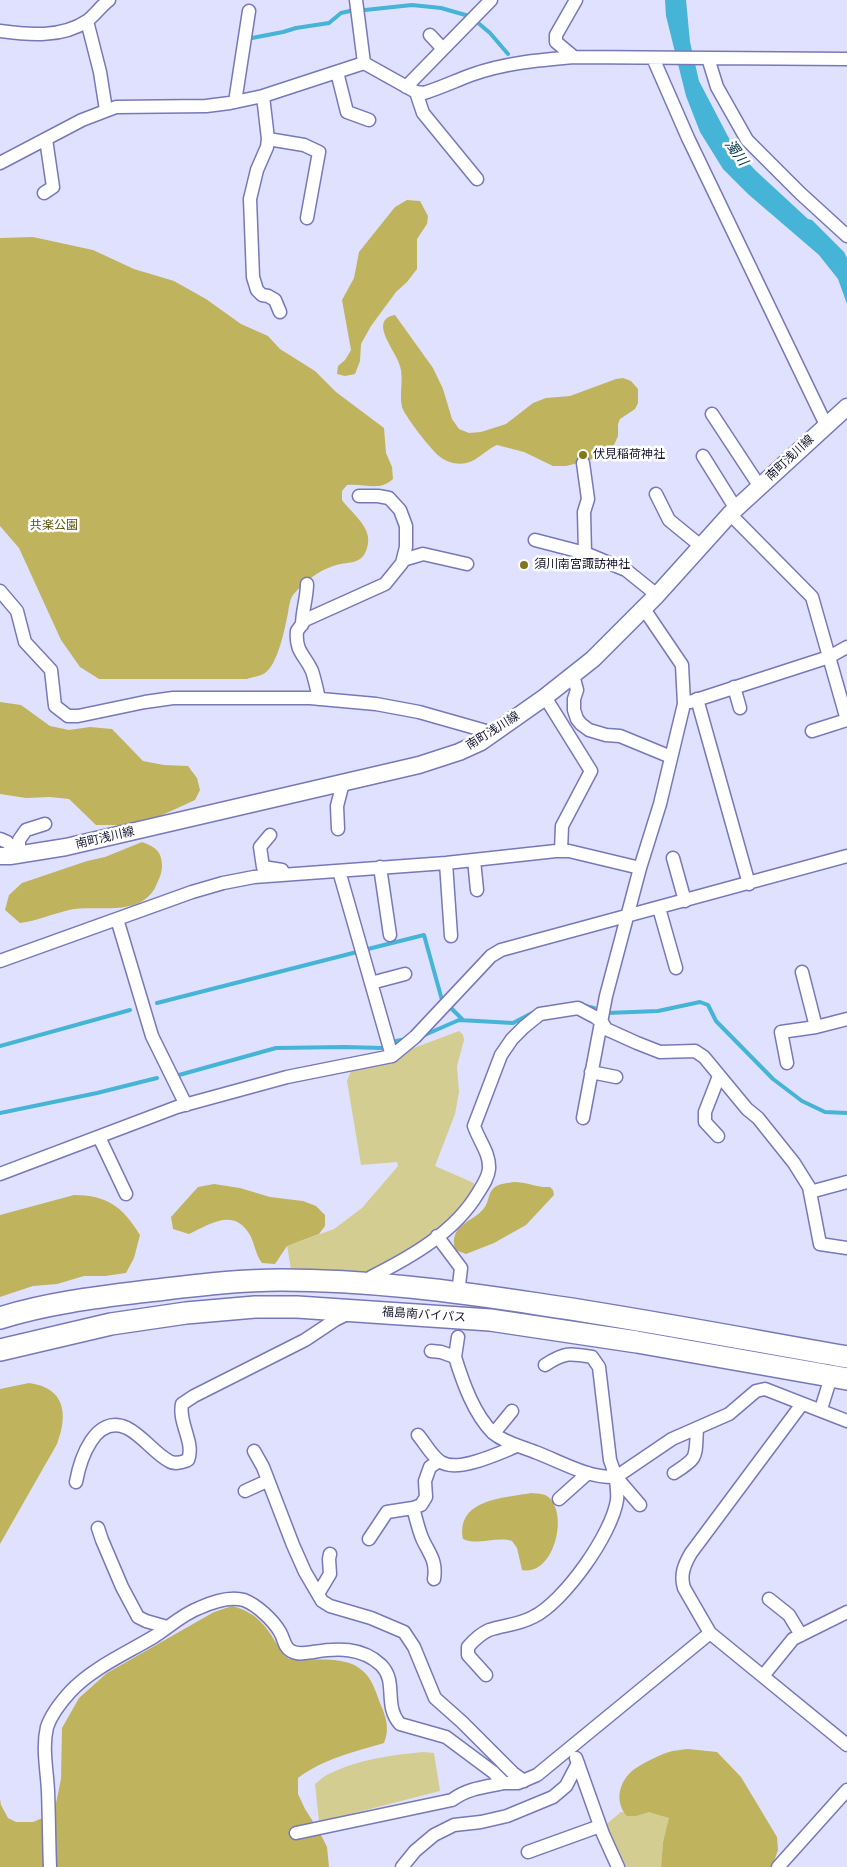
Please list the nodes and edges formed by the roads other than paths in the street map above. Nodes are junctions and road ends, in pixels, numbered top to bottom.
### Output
1 (109, 0) edge
2 (356, 0) edge
3 (491, 0) edge
4 (576, 0) edge
5 (249, 10) dead end
6 (87, 21) junction
7 (0, 31) edge
8 (430, 35) dead end
9 (443, 49) junction
10 (574, 57) junction
11 (653, 58) junction
12 (704, 58) junction
13 (847, 58) edge
14 (364, 63) junction
15 (337, 72) junction
16 (411, 89) junction
17 (264, 96) junction
18 (235, 102) junction
19 (106, 110) junction
20 (369, 120) dead end
21 (46, 139) junction
22 (268, 139) junction
23 (0, 163) edge
24 (478, 179) dead end
25 (44, 192) dead end
26 (307, 218) dead end
27 (847, 236) edge
28 (280, 312) dead end
29 (847, 407) edge
30 (712, 414) dead end
31 (826, 425) junction
32 (703, 456) dead end
33 (583, 463) dead end
34 (760, 486) junction
35 (656, 494) dead end
36 (359, 496) dead end
37 (733, 511) junction
38 (535, 540) dead end
39 (702, 547) junction
40 (585, 553) junction
41 (402, 560) junction
42 (467, 564) dead end
43 (307, 584) dead end
44 (0, 591) edge
45 (657, 596) junction
46 (644, 609) junction
47 (302, 625) junction
48 (847, 646) edge
49 (829, 657) junction
50 (573, 675) junction
51 (734, 688) junction
52 (545, 697) junction
53 (319, 699) junction
54 (697, 699) junction
55 (684, 704) junction
56 (740, 708) dead end
57 (847, 719) edge
58 (812, 731) dead end
59 (493, 733) junction
60 (671, 757) junction
61 (343, 783) junction
62 (45, 824) dead end
63 (338, 829) dead end
64 (270, 835) dead end
65 (0, 839) edge
66 (561, 851) junction
67 (19, 855) junction
68 (0, 856) edge
69 (847, 856) edge
70 (673, 858) dead end
71 (474, 860) junction
72 (446, 863) junction
73 (380, 867) junction
74 (640, 868) junction
75 (339, 871) junction
76 (301, 874) junction
77 (749, 884) junction
78 (476, 890) dead end
79 (686, 901) junction
80 (659, 908) junction
81 (628, 917) junction
82 (117, 918) junction
83 (390, 935) dead end
84 (451, 936) dead end
85 (0, 961) edge
86 (676, 968) dead end
87 (802, 972) dead end
88 (405, 974) dead end
89 (371, 983) junction
90 (847, 1019) edge
91 (602, 1022) junction
92 (816, 1027) junction
93 (392, 1056) junction
94 (787, 1063) dead end
95 (591, 1072) junction
96 (719, 1076) junction
97 (616, 1077) dead end
98 (186, 1105) junction
99 (583, 1118) dead end
100 (718, 1136) dead end
101 (99, 1137) junction
102 (0, 1174) edge
103 (847, 1182) edge
104 (810, 1192) junction
105 (126, 1194) dead end
106 (438, 1236) junction
107 (847, 1248) edge
108 (371, 1276) dead end
109 (459, 1284) dead end
110 (353, 1311) junction
111 (0, 1318) edge
112 (458, 1337) dead end
113 (0, 1350) edge
114 (431, 1351) dead end
115 (455, 1357) junction
116 (847, 1357) edge
117 (545, 1365) dead end
118 (839, 1378) edge
119 (802, 1404) junction
120 (821, 1410) junction
121 (512, 1411) dead end
122 (847, 1421) edge
123 (697, 1429) junction
124 (494, 1433) junction
125 (418, 1435) dead end
126 (517, 1446) junction
127 (254, 1451) dead end
128 (439, 1461) junction
129 (588, 1473) junction
130 (674, 1473) dead end
131 (616, 1477) junction
132 (267, 1481) junction
133 (76, 1482) dead end
134 (244, 1491) dead end
135 (559, 1499) dead end
136 (640, 1505) dead end
137 (413, 1508) junction
138 (98, 1528) dead end
139 (369, 1539) dead end
140 (330, 1554) dead end
141 (434, 1578) dead end
142 (318, 1594) junction
143 (769, 1599) dead end
144 (847, 1612) edge
145 (167, 1627) junction
146 (710, 1633) junction
147 (801, 1635) junction
148 (486, 1675) dead end
149 (763, 1676) junction
150 (847, 1745) edge
151 (571, 1747) junction
152 (578, 1763) junction
153 (524, 1781) junction
154 (504, 1783) junction
155 (847, 1790) edge
156 (600, 1826) junction
157 (296, 1833) dead end
158 (528, 1852) dead end
159 (50, 1867) edge
160 (402, 1867) edge
161 (618, 1867) edge
162 (778, 1867) edge

1 - 6 street
2 - 14 street
3 - 9 street
4 - 10 street
5 - 18 street
6 - 7 street
6 - 19 street
8 - 9 street
9 - 16 street
10 - 11 street
10 - 16 street
11 - 12 street
11 - 31 street
12 - 13 street
12 - 27 street
14 - 15 street
14 - 16 street
15 - 17 street
15 - 20 street
16 - 24 street
17 - 18 street
17 - 22 street
18 - 19 street
19 - 21 street
21 - 23 street
21 - 25 street
22 - 26 street
22 - 28 street
29 - 31 street, 南町浅川線
30 - 34 street
31 - 34 street, 南町浅川線
32 - 37 street
33 - 40 street
34 - 37 street, 南町浅川線
35 - 39 street
36 - 41 street
37 - 39 street, 南町浅川線
37 - 49 street
38 - 40 street
39 - 45 street, 南町浅川線
40 - 45 street
41 - 42 street
41 - 47 street
43 - 47 street
44 - 53 street
45 - 46 street, 南町浅川線
46 - 50 street, 南町浅川線
46 - 55 street
47 - 53 street
48 - 49 street
49 - 51 street
49 - 57 street
50 - 52 street, 南町浅川線
50 - 60 street
51 - 54 street
51 - 56 street
52 - 59 street, 南町浅川線
52 - 66 street
53 - 59 street
54 - 55 street
54 - 77 street
55 - 60 street
57 - 58 street
59 - 61 street, 南町浅川線
60 - 74 street
61 - 63 street
61 - 67 street, 南町浅川線
62 - 67 street
64 - 76 street
65 - 67 street
66 - 71 street
66 - 74 street
67 - 68 street, 南町浅川線
69 - 77 street
70 - 79 street
71 - 72 street
71 - 78 street
72 - 73 street
72 - 84 street
73 - 75 street
73 - 83 street
74 - 81 street
75 - 76 street
75 - 89 street
76 - 82 street
77 - 79 street
79 - 80 street
80 - 81 street
80 - 86 street
81 - 91 street
81 - 93 street
82 - 85 street
82 - 98 street
87 - 92 street
88 - 89 street
89 - 93 street
90 - 92 street
91 - 95 street
91 - 96 street
91 - 106 street
92 - 94 street
93 - 98 street
95 - 97 street
95 - 99 street
96 - 100 street
96 - 104 street
98 - 101 street
101 - 102 street
101 - 105 street
103 - 104 street
104 - 107 street
106 - 108 street
106 - 109 street
110 - 113 highway, 福島南バイパス
110 - 118 highway, 福島南バイパス
110 - 133 street
111 - 116 highway, 福島南バイパス
112 - 115 street
114 - 115 street
115 - 124 street
117 - 131 street
118 - 120 street
119 - 120 street
119 - 123 street
119 - 146 street
120 - 122 street
121 - 124 street
123 - 130 street
123 - 131 street
124 - 126 street
125 - 128 street
126 - 128 street
126 - 129 street
127 - 132 street
128 - 137 street
129 - 131 street
129 - 135 street
131 - 136 street
131 - 148 street
132 - 134 street
132 - 142 street
137 - 139 street
137 - 141 street
138 - 145 street
140 - 142 street
142 - 153 street
143 - 147 street
144 - 147 street
145 - 154 street
145 - 159 street
146 - 149 street
146 - 151 street
147 - 149 street
149 - 150 street
151 - 152 street
151 - 153 street
152 - 156 street
152 - 160 street
153 - 154 street
154 - 157 street
155 - 162 street
156 - 158 street
156 - 161 street

